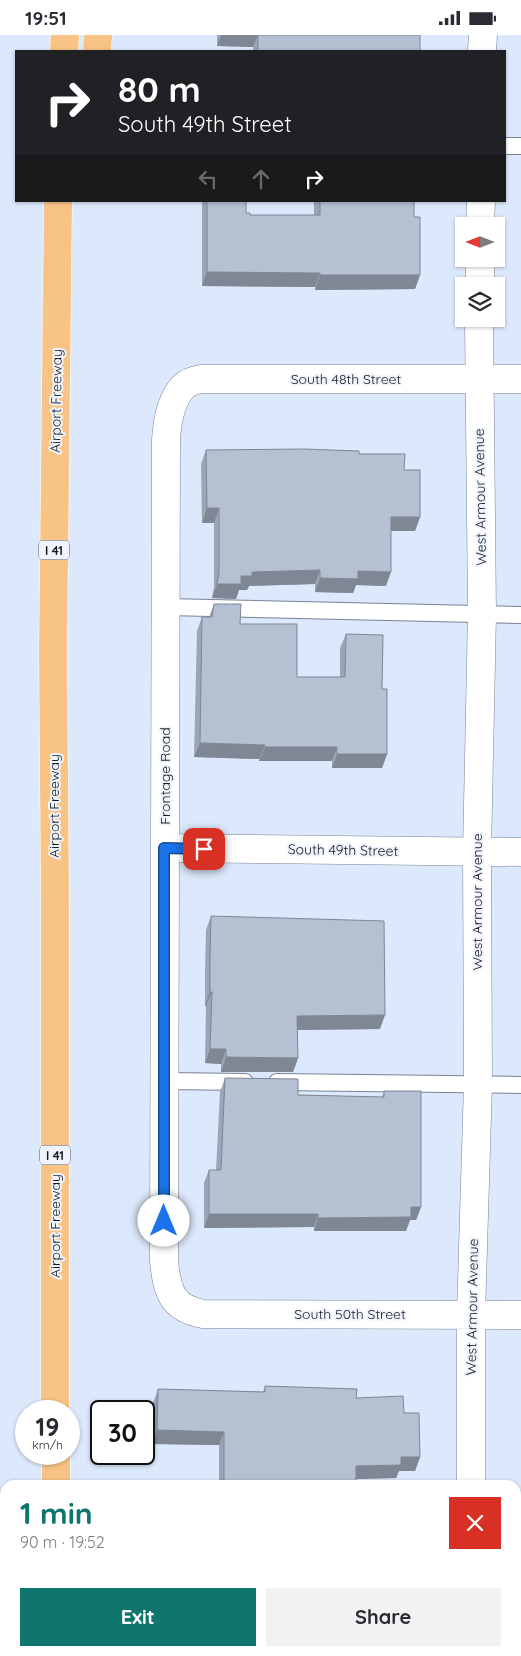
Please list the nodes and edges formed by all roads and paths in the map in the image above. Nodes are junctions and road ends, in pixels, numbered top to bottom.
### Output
1 (65, 35) edge
2 (98, 35) edge
3 (483, 35) edge
4 (64, 50) edge
5 (97, 50) edge
6 (482, 50) edge
7 (506, 146) edge
8 (521, 146) edge
9 (58, 202) edge
10 (481, 202) edge
11 (480, 217) edge
12 (479, 327) edge
13 (479, 379) junction
14 (521, 379) edge
15 (178, 395) joint
16 (166, 607) junction
17 (482, 614) junction
18 (521, 615) edge
19 (164, 848) junction
20 (477, 852) junction
21 (521, 852) edge
22 (164, 1081) junction
23 (478, 1084) junction
24 (521, 1085) edge
25 (180, 1306) joint
26 (471, 1314) junction
27 (521, 1315) edge
28 (56, 1400) edge
29 (56, 1465) edge
30 (56, 1480) edge
31 (470, 1480) edge

1 - 4 highway
2 - 5 highway
3 - 6 street
7 - 8 lane
9 - 28 highway, Airport Freeway / I 41
10 - 11 street
12 - 13 street, West Armour Avenue
13 - 14 street, South 48th Street
13 - 15 street, South 48th Street
13 - 17 street, West Armour Avenue
15 - 16 street, Frontage Road
16 - 17 lane
16 - 19 street, Frontage Road
17 - 18 lane
17 - 20 street, West Armour Avenue
19 - 20 street, South 49th Street
19 - 22 street, Frontage Road
20 - 21 street, South 49th Street
20 - 23 street, West Armour Avenue
22 - 23 lane
22 - 25 street, Frontage Road
23 - 24 lane
23 - 26 street, West Armour Avenue
25 - 26 street, South 50th Street
26 - 27 street, South 50th Street
26 - 31 street, West Armour Avenue
29 - 30 highway

